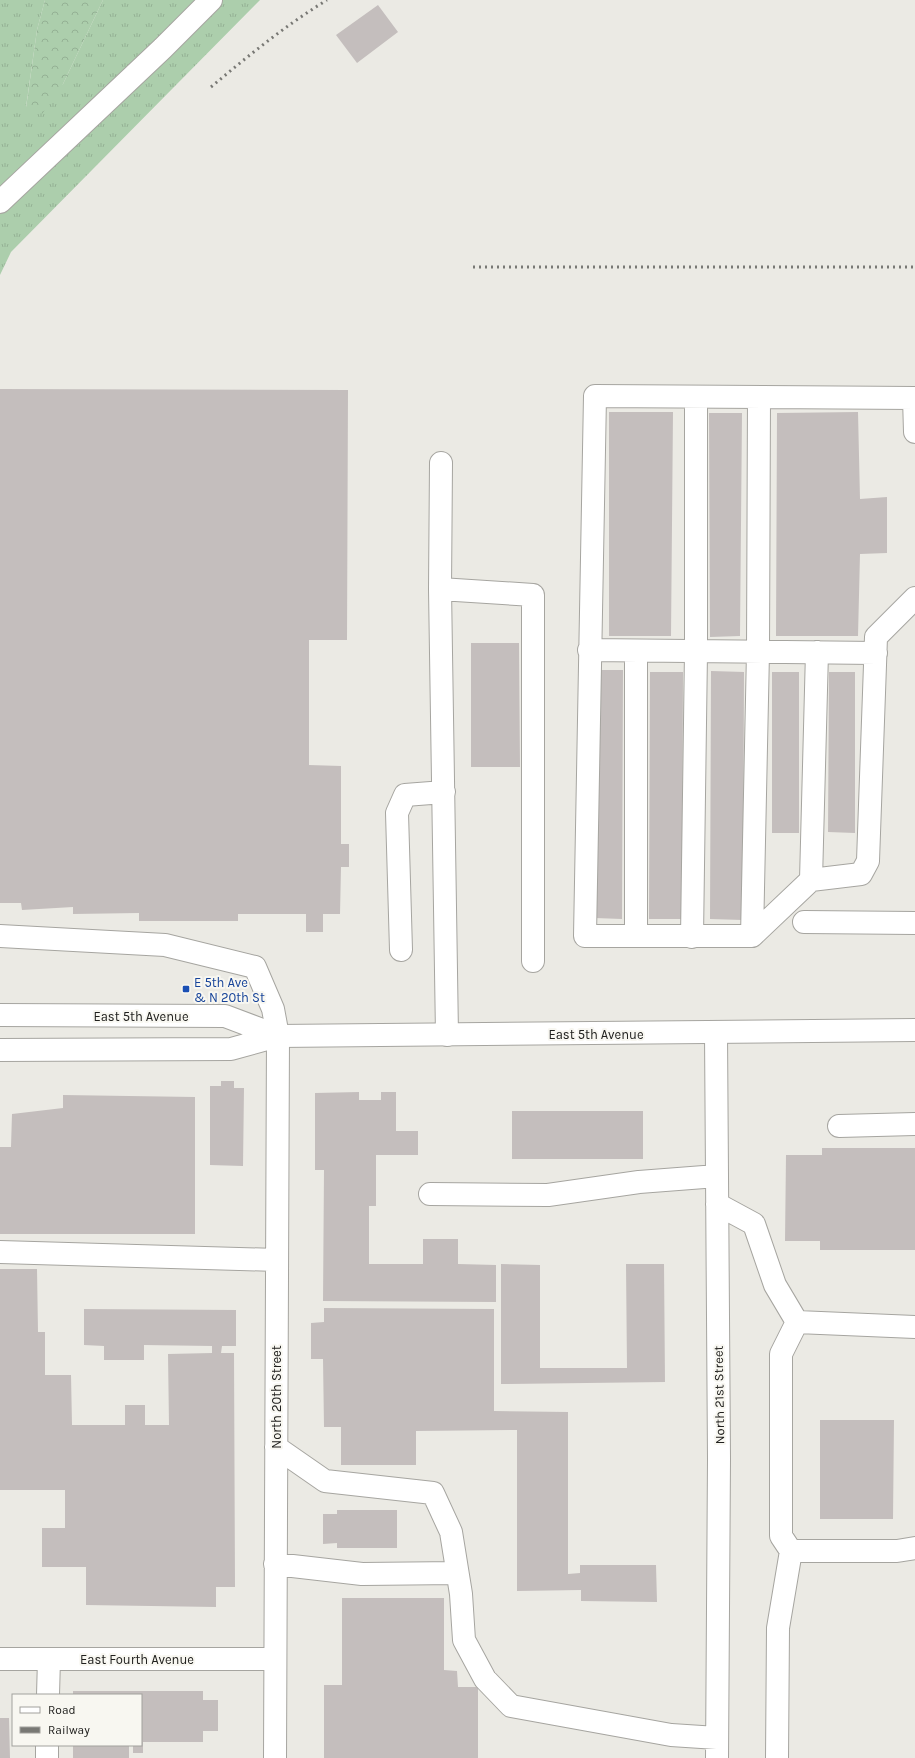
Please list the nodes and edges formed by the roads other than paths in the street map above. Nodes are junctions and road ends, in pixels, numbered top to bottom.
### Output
1 (211, 0) edge
2 (0, 202) edge
3 (696, 397) junction
4 (759, 397) junction
5 (915, 398) edge
6 (915, 432) edge
7 (442, 463) dead end
8 (440, 590) junction
9 (915, 598) edge
10 (589, 650) junction
11 (636, 651) junction
12 (696, 652) junction
13 (758, 652) junction
14 (817, 652) junction
15 (876, 653) junction
16 (444, 792) junction
17 (811, 880) junction
18 (804, 922) dead end
19 (915, 923) edge
20 (0, 936) edge
21 (636, 936) junction
22 (692, 936) junction
23 (752, 936) junction
24 (401, 950) dead end
25 (533, 961) dead end
26 (0, 1015) edge
27 (915, 1030) edge
28 (716, 1033) junction
29 (447, 1035) junction
30 (278, 1036) junction
31 (0, 1050) edge
32 (915, 1124) edge
33 (839, 1126) dead end
34 (717, 1176) junction
35 (430, 1194) dead end
36 (717, 1204) junction
37 (0, 1252) edge
38 (277, 1260) junction
39 (797, 1322) junction
40 (915, 1327) edge
41 (276, 1447) junction
42 (915, 1548) edge
43 (791, 1550) junction
44 (275, 1564) junction
45 (458, 1572) junction
46 (0, 1659) edge
47 (49, 1659) junction
48 (275, 1660) junction
49 (48, 1694) edge
50 (47, 1746) edge
51 (717, 1748) edge
52 (47, 1758) edge
53 (275, 1758) edge
54 (777, 1758) edge

1 - 2 street
3 - 4 street
3 - 10 street
3 - 12 street
4 - 5 street
4 - 13 street
5 - 6 street
7 - 8 street
8 - 16 street
8 - 25 street
9 - 15 street
10 - 11 street
10 - 21 street
11 - 12 street
11 - 21 street
12 - 13 street
12 - 22 street
13 - 14 street
13 - 23 street
14 - 15 street
14 - 17 street
15 - 17 street
16 - 24 street
16 - 29 street
17 - 23 street
18 - 19 street
20 - 30 street, North 20th Street
21 - 22 street
22 - 23 street
26 - 30 street, East 5th Avenue
27 - 28 street, East 5th Avenue
28 - 29 street, East 5th Avenue
28 - 34 street, North 21st Street
29 - 30 street, East 5th Avenue
30 - 31 street, East 5th Avenue
30 - 38 street, North 20th Street
32 - 33 street
34 - 35 street
34 - 36 street, North 21st Street
36 - 39 street
36 - 51 street, North 21st Street
37 - 38 street
38 - 41 street, North 20th Street
39 - 40 street
39 - 43 street
41 - 44 street, North 20th Street
41 - 45 street
42 - 43 street
43 - 54 street
44 - 45 street
44 - 48 street, North 20th Street
45 - 51 street
46 - 47 street, East Fourth Avenue
47 - 48 street, East Fourth Avenue
47 - 49 street
48 - 53 street, North 20th Street
50 - 52 street

